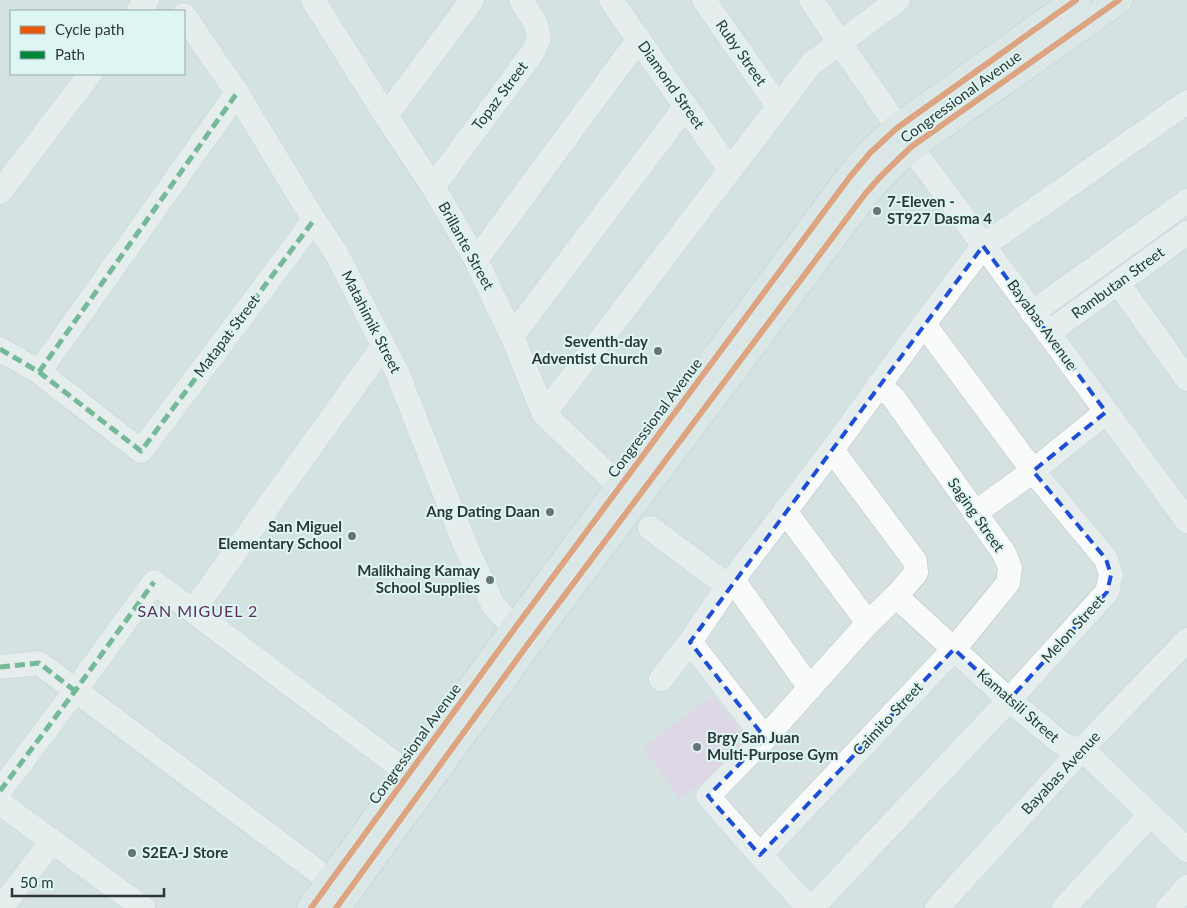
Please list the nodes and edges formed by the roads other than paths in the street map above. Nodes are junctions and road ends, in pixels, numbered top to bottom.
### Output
1 (147, 0) edge
2 (313, 0) edge
3 (472, 0) edge
4 (521, 0) edge
5 (612, 0) edge
6 (704, 0) edge
7 (810, 0) edge
8 (898, 0) edge
9 (1076, 0) edge
10 (1119, 0) edge
11 (139, 10) edge
12 (185, 15) edge
13 (638, 40) junction
14 (839, 42) junction
15 (89, 75) edge
16 (237, 93) junction
17 (1187, 102) edge
18 (686, 106) junction
19 (778, 106) junction
20 (386, 116) junction
21 (904, 138) junction
22 (730, 170) junction
23 (433, 187) junction
24 (0, 192) edge
25 (1187, 201) edge
26 (314, 220) junction
27 (1183, 243) edge
28 (984, 246) junction
29 (476, 260) junction
30 (1118, 282) junction
31 (1032, 312) junction
32 (924, 324) junction
33 (1048, 333) junction
34 (512, 336) junction
35 (383, 346) junction
36 (0, 348) edge
37 (39, 372) junction
38 (1187, 379) edge
39 (878, 384) junction
40 (1106, 412) junction
41 (544, 414) junction
42 (832, 450) junction
43 (1033, 471) junction
44 (620, 486) junction
45 (785, 511) junction
46 (975, 513) junction
47 (1186, 517) edge
48 (650, 528) dead end
49 (730, 583) junction
50 (896, 596) junction
51 (193, 611) junction
52 (868, 623) junction
53 (523, 634) junction
54 (1187, 640) edge
55 (690, 642) junction
56 (954, 649) junction
57 (0, 667) edge
58 (661, 678) dead end
59 (810, 688) junction
60 (75, 691) junction
61 (1009, 700) junction
62 (765, 738) junction
63 (1082, 749) junction
64 (409, 774) junction
65 (0, 790) edge
66 (0, 803) edge
67 (1150, 814) junction
68 (52, 841) junction
69 (1187, 850) edge
70 (760, 855) junction
71 (330, 881) junction
72 (1187, 887) edge
73 (1, 908) edge
74 (143, 908) edge
75 (311, 908) edge
76 (336, 908) edge
77 (811, 908) edge
78 (937, 908) edge
79 (1064, 908) edge
80 (1168, 908) edge

1 - 11 street
2 - 20 street, Brillante Street
3 - 20 street
4 - 23 street, Topaz Street
5 - 13 street, Diamond Street
6 - 19 street, Ruby Street
7 - 14 street, Bayabas Avenue
8 - 14 street
9 - 21 main road, Congressional Avenue
10 - 21 main road, Congressional Avenue
12 - 16 street, Matahimik Street
13 - 18 street, Diamond Street
13 - 29 street
14 - 19 street
14 - 21 street, Bayabas Avenue
15 - 24 street
16 - 26 street, Matahimik Street
16 - 37 street
17 - 28 street
18 - 22 street, Diamond Street
18 - 34 street
19 - 22 street
20 - 23 street, Brillante Street
21 - 28 street, Bayabas Avenue
21 - 44 main road, Congressional Avenue
21 - 53 main road, Congressional Avenue
22 - 41 street
23 - 29 street, Brillante Street
25 - 31 street
26 - 35 street, Matahimik Street
26 - 37 street, Matapat Street
27 - 30 street, Rambutan Street
28 - 31 street, Bayabas Avenue
28 - 32 street
29 - 34 street, Brillante Street
30 - 33 street, Rambutan Street
30 - 38 street
31 - 33 street, Bayabas Avenue
32 - 39 street
32 - 43 street, Melon Street
33 - 40 street, Bayabas Avenue
34 - 41 street, Brillante Street
35 - 51 street
35 - 53 street, Matahimik Street
36 - 37 street
39 - 42 street
39 - 46 street, Saging Street
40 - 43 street
40 - 47 street, Bayabas Avenue
41 - 44 street, Brillante Street
42 - 45 street
42 - 50 street
43 - 46 street
43 - 61 street, Melon Street
44 - 53 main road, Congressional Avenue
45 - 49 street
45 - 52 street
46 - 56 street, Saging Street
48 - 49 street
49 - 55 street
49 - 59 street
50 - 52 street
50 - 56 street, Kamatsili Street
51 - 60 street
51 - 64 street
52 - 59 street
53 - 64 main road, Congressional Avenue
53 - 76 main road, Congressional Avenue
54 - 63 street, Bayabas Avenue
55 - 58 street
55 - 62 street
56 - 61 street, Kamatsili Street
56 - 70 street, Caimito Street
57 - 60 street
59 - 62 street
60 - 65 street
60 - 71 street
61 - 63 street, Kamatsili Street
61 - 77 street, Melon Street
62 - 70 street
63 - 67 street, Kamatsili Street
63 - 78 street, Bayabas Avenue
64 - 71 main road, Congressional Avenue
66 - 68 street
67 - 69 street, Kamatsili Street
67 - 79 street
68 - 73 street
68 - 74 street
70 - 77 street
71 - 75 main road, Congressional Avenue
72 - 80 street

